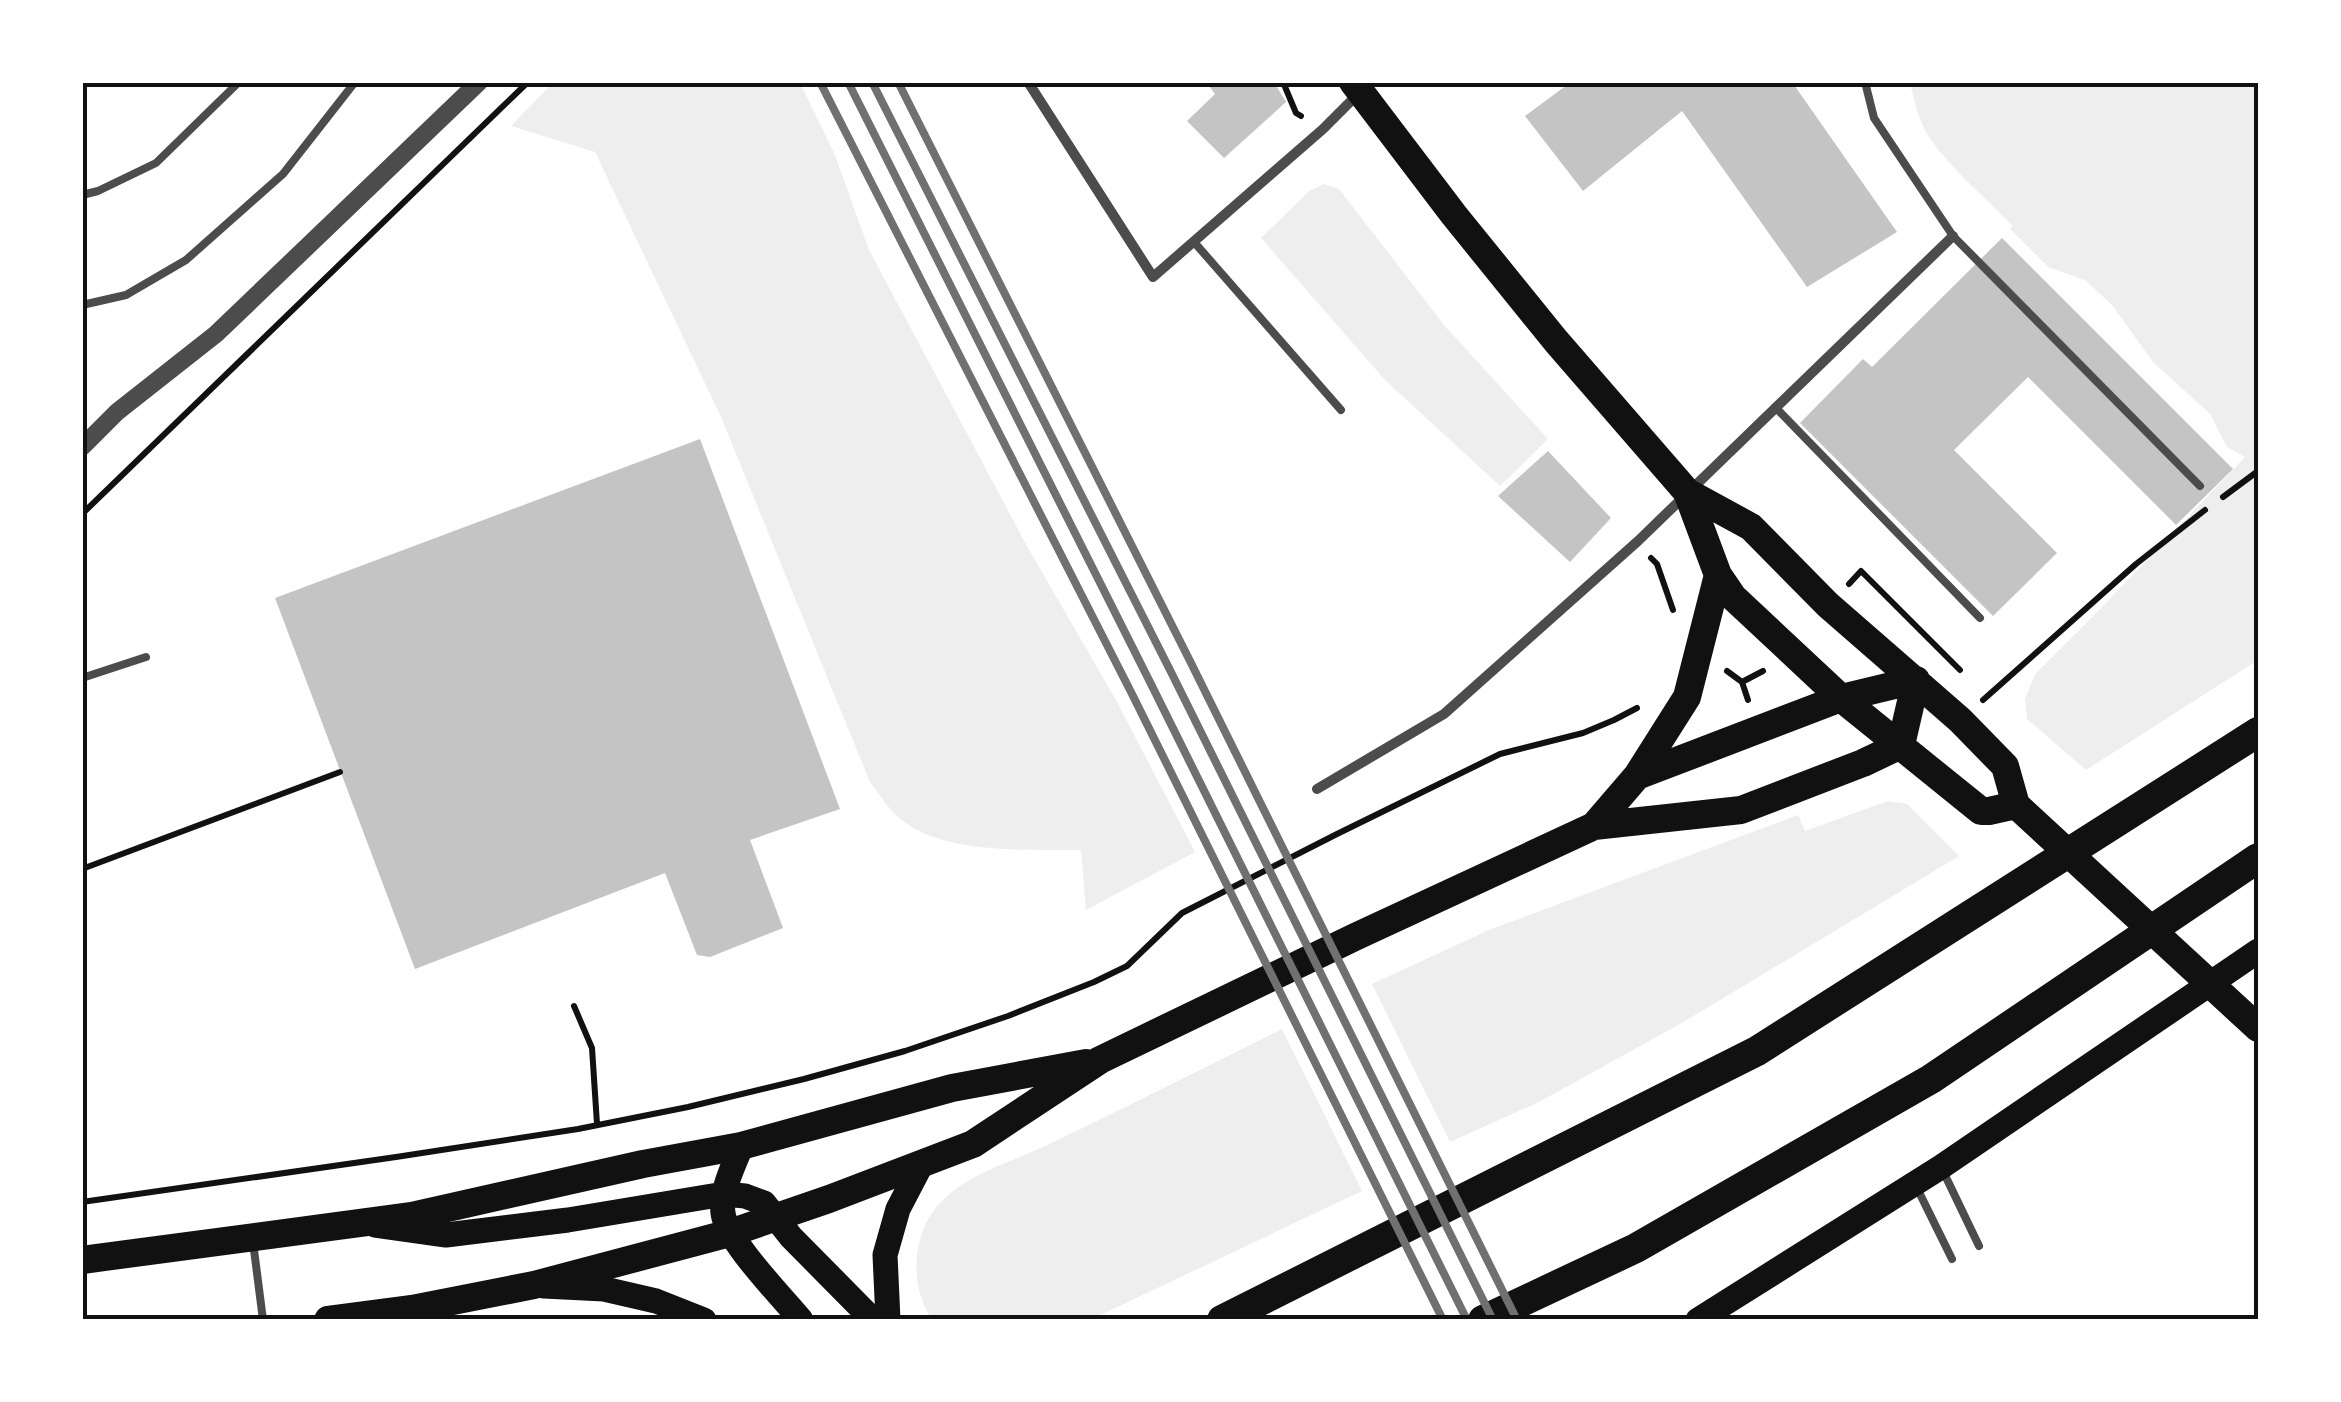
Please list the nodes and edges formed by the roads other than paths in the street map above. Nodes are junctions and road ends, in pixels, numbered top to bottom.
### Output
1 (239, 82) edge
2 (355, 82) edge
3 (479, 82) edge
4 (1028, 82) edge
5 (1865, 82) edge
6 (1360, 86) edge
7 (82, 196) edge
8 (1952, 236) junction
9 (1194, 242) junction
10 (82, 305) edge
11 (1775, 407) junction
12 (1341, 410) dead end
13 (117, 412) junction
14 (82, 429) edge
15 (82, 446) edge
16 (2200, 486) dead end
17 (1687, 492) junction
18 (1718, 575) junction
19 (1980, 618) dead end
20 (146, 656) dead end
21 (82, 678) edge
22 (1916, 680) junction
23 (1841, 698) junction
24 (2258, 732) edge
25 (1901, 745) junction
26 (1636, 776) junction
27 (1317, 789) dead end
28 (2016, 805) junction
29 (1594, 826) junction
30 (2258, 858) edge
31 (2258, 952) edge
32 (2258, 1028) edge
33 (1100, 1060) junction
34 (742, 1146) junction
35 (920, 1165) junction
36 (1941, 1167) junction
37 (1915, 1183) junction
38 (724, 1194) junction
39 (777, 1218) junction
40 (360, 1223) junction
41 (730, 1233) junction
42 (252, 1238) junction
43 (1979, 1246) dead end
44 (1952, 1258) dead end
45 (82, 1260) edge
46 (534, 1285) junction
47 (264, 1320) edge
48 (328, 1320) edge
49 (704, 1320) edge
50 (801, 1320) edge
51 (874, 1320) edge
52 (888, 1320) edge
53 (1222, 1320) edge
54 (1483, 1320) edge
55 (1698, 1320) edge

1 - 7 lane
2 - 10 lane
3 - 13 street
4 - 9 street
5 - 8 lane
6 - 9 street
6 - 17 highway
8 - 11 street
8 - 16 lane
9 - 12 lane
11 - 17 street
11 - 19 lane
13 - 14 street
13 - 15 street
17 - 18 highway
17 - 22 highway
17 - 27 street
18 - 23 highway
18 - 26 highway
20 - 21 lane
22 - 23 highway
22 - 25 highway
22 - 28 highway
23 - 25 highway
23 - 26 highway
24 - 53 highway
25 - 28 highway
25 - 29 highway
26 - 29 highway
28 - 32 highway
29 - 33 highway
30 - 54 highway
31 - 36 main road
33 - 34 highway
33 - 35 highway
34 - 38 main road
34 - 40 highway
35 - 39 highway
35 - 52 main road
36 - 37 main road
36 - 43 lane
37 - 44 lane
37 - 55 main road
38 - 39 main road
38 - 40 main road
38 - 41 main road
39 - 41 highway
39 - 51 main road
40 - 42 highway
41 - 46 highway
41 - 50 main road
42 - 45 highway
42 - 47 lane
46 - 48 highway
46 - 49 main road

